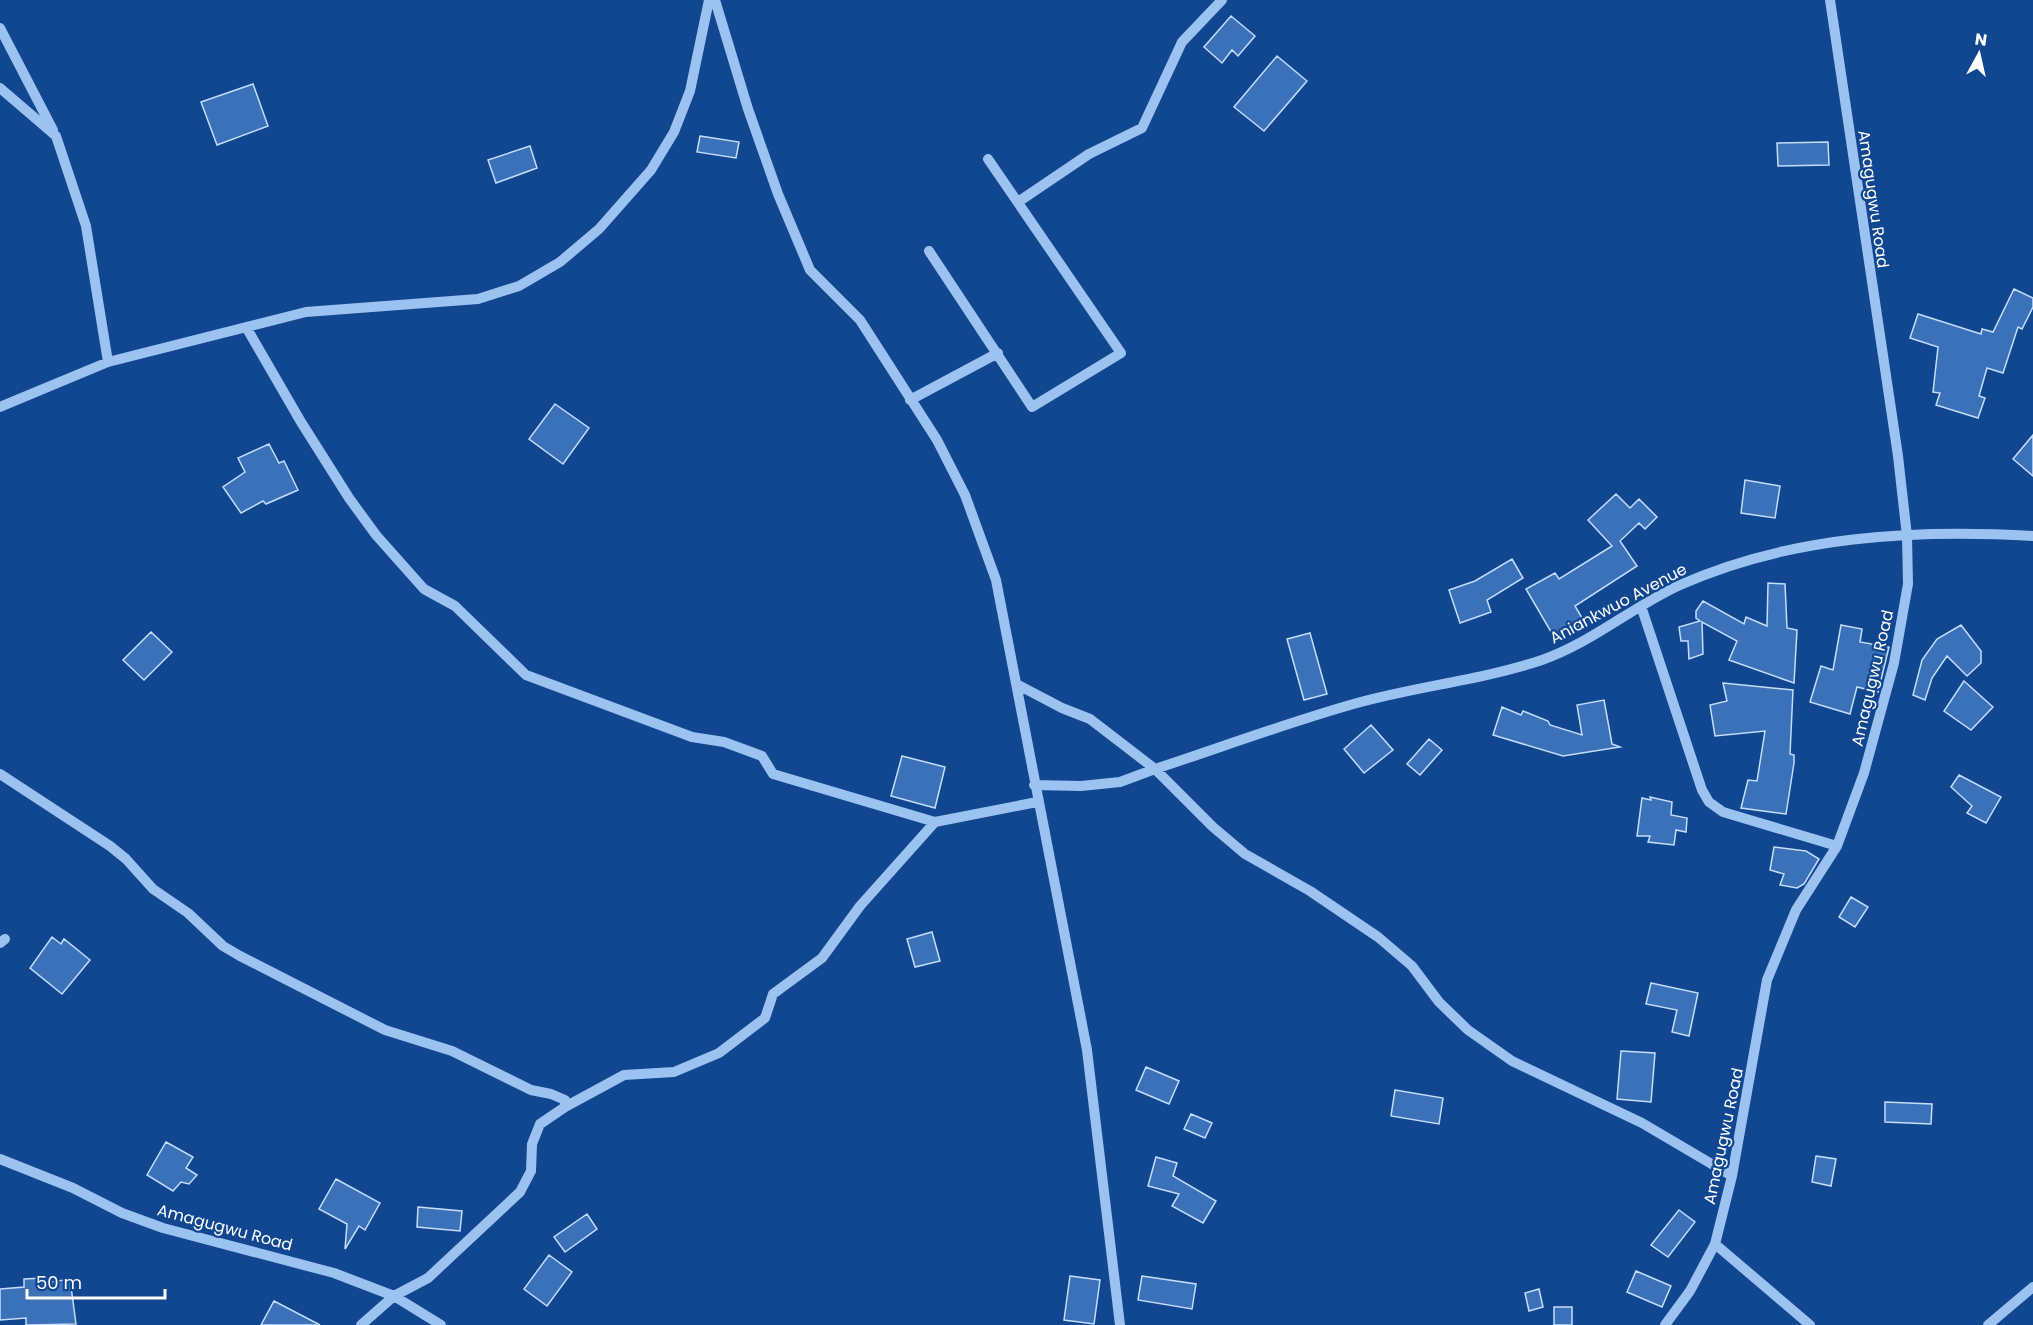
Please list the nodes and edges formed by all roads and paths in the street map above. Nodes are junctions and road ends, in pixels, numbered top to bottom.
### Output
1 (709, 0) edge
2 (715, 0) edge
3 (1222, 0) edge
4 (1830, 0) edge
5 (0, 28) edge
6 (0, 88) edge
7 (56, 136) junction
8 (988, 159) dead end
9 (1018, 202) junction
10 (929, 250) dead end
11 (246, 327) junction
12 (998, 353) junction
13 (108, 362) junction
14 (910, 400) junction
15 (0, 407) edge
16 (1907, 536) junction
17 (2033, 536) edge
18 (1641, 606) junction
19 (1018, 685) junction
20 (1155, 768) junction
21 (0, 774) edge
22 (1034, 785) junction
23 (1037, 802) junction
24 (935, 822) junction
25 (1837, 846) junction
26 (565, 1107) junction
27 (0, 1159) edge
28 (1732, 1176) junction
29 (1715, 1244) junction
30 (2033, 1287) edge
31 (394, 1296) junction
32 (361, 1325) edge
33 (441, 1325) edge
34 (1120, 1325) edge
35 (1665, 1325) edge
36 (1810, 1325) edge
37 (1988, 1325) edge

1 - 11 street
2 - 14 street
3 - 9 street
4 - 16 street, Amagugwu Road
5 - 7 street
6 - 7 street
7 - 13 street
8 - 9 street
9 - 12 street
10 - 12 street
11 - 13 street
11 - 24 street
12 - 14 street
13 - 15 street
14 - 19 street
16 - 17 street, Aniankwuo Avenue
16 - 18 street, Aniankwuo Avenue
16 - 25 street, Amagugwu Road
18 - 20 street, Aniankwuo Avenue
18 - 25 street
19 - 20 street
19 - 22 street
20 - 22 street, Aniankwuo Avenue
20 - 28 street
21 - 26 street
22 - 23 street
23 - 24 street
23 - 34 street
24 - 26 street
25 - 28 street, Amagugwu Road
26 - 31 street
27 - 31 street, Amagugwu Road
28 - 29 street, Amagugwu Road
29 - 35 street, Amagugwu Road
29 - 36 street
30 - 37 street
31 - 32 street
31 - 33 street, Amagugwu Road

